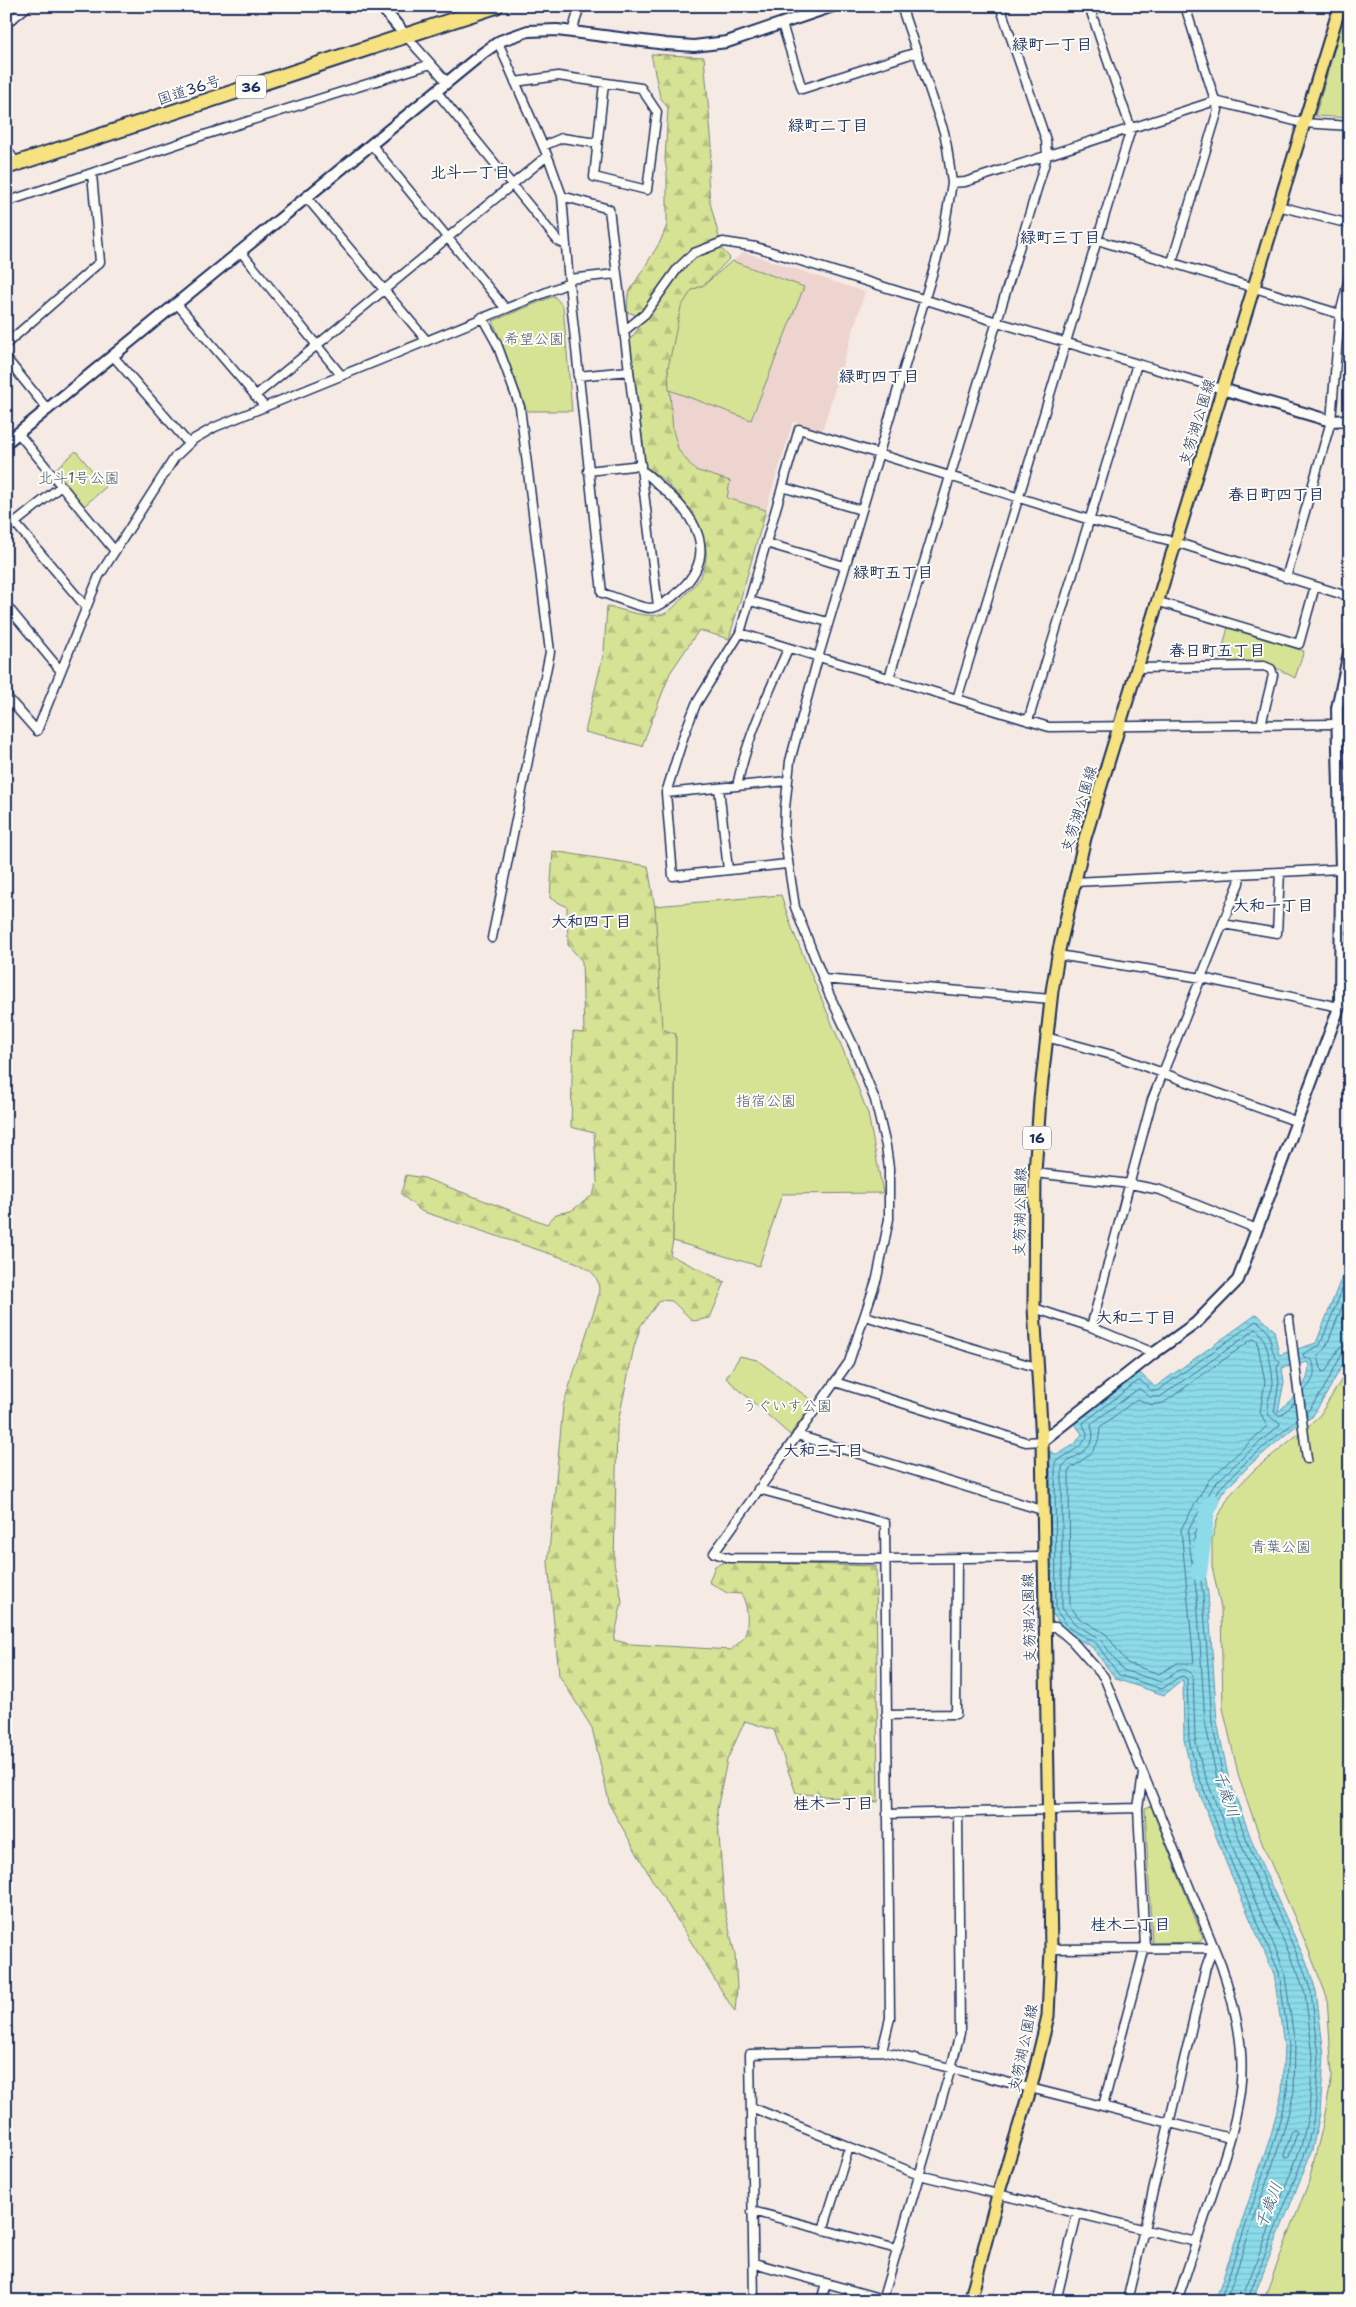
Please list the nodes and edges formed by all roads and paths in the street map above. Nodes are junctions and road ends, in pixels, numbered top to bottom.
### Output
1 (28, 6) edge
2 (381, 6) edge
3 (496, 6) edge
4 (585, 6) edge
5 (833, 6) edge
6 (901, 6) edge
7 (1000, 6) edge
8 (1089, 6) edge
9 (1185, 6) edge
10 (1340, 6) edge
11 (6, 24) edge
12 (782, 24) junction
13 (572, 32) junction
14 (406, 36) junction
15 (498, 42) junction
16 (917, 52) junction
17 (431, 64) junction
18 (447, 82) junction
19 (515, 82) junction
20 (604, 83) junction
21 (436, 91) junction
22 (1215, 101) junction
23 (1303, 123) junction
24 (1350, 126) edge
25 (1130, 129) junction
26 (597, 143) junction
27 (371, 144) junction
28 (543, 146) junction
29 (6, 148) edge
30 (547, 156) junction
31 (1047, 156) junction
32 (11, 166) edge
33 (92, 174) junction
34 (952, 183) junction
35 (512, 185) junction
36 (562, 196) junction
37 (306, 198) junction
38 (6, 202) edge
39 (1278, 206) junction
40 (1350, 224) edge
41 (449, 237) junction
42 (1097, 240) junction
43 (566, 245) junction
44 (241, 252) junction
45 (1172, 262) junction
46 (616, 274) junction
47 (1350, 274) edge
48 (569, 281) junction
49 (1253, 288) junction
50 (385, 290) junction
51 (924, 300) junction
52 (177, 304) junction
53 (505, 308) junction
54 (1340, 314) junction
55 (1350, 314) edge
56 (482, 317) junction
57 (997, 322) junction
58 (624, 331) junction
59 (426, 341) junction
60 (1065, 342) junction
61 (6, 344) edge
62 (316, 346) junction
63 (113, 356) junction
64 (6, 358) edge
65 (1137, 364) junction
66 (629, 371) junction
67 (340, 375) junction
68 (578, 376) junction
69 (1222, 389) junction
70 (256, 396) junction
71 (265, 407) junction
72 (48, 410) junction
73 (1350, 420) edge
74 (1331, 421) junction
75 (18, 433) junction
76 (6, 443) edge
77 (189, 444) junction
78 (878, 454) junction
79 (641, 468) junction
80 (588, 471) junction
81 (950, 477) junction
82 (61, 486) junction
83 (782, 487) junction
84 (1018, 498) junction
85 (861, 510) junction
86 (1090, 520) junction
87 (15, 523) junction
88 (6, 530) edge
89 (1175, 542) junction
90 (766, 543) junction
91 (115, 551) junction
92 (844, 566) junction
93 (1286, 578) junction
94 (1314, 586) junction
95 (1350, 598) edge
96 (750, 601) junction
97 (1156, 601) junction
98 (6, 604) edge
99 (658, 606) junction
100 (86, 607) junction
101 (828, 622) junction
102 (740, 633) junction
103 (1350, 648) edge
104 (788, 649) junction
105 (818, 658) junction
106 (1137, 668) junction
107 (60, 670) junction
108 (889, 678) junction
109 (6, 696) edge
110 (957, 699) junction
111 (1028, 721) junction
112 (1336, 724) junction
113 (1261, 725) junction
114 (1120, 727) junction
115 (788, 781) junction
116 (737, 786) junction
117 (719, 788) junction
118 (666, 793) junction
119 (787, 864) junction
120 (1341, 869) junction
121 (728, 870) junction
122 (1280, 872) junction
123 (1240, 874) junction
124 (1074, 882) junction
125 (1223, 924) junction
126 (492, 938) dead end
127 (1058, 955) junction
128 (1202, 978) junction
129 (823, 979) junction
130 (1051, 999) junction
131 (1339, 1007) junction
132 (1046, 1037) junction
133 (1165, 1072) junction
134 (1298, 1122) junction
135 (1035, 1173) junction
136 (1130, 1184) junction
137 (1257, 1230) junction
138 (1034, 1308) junction
139 (865, 1316) junction
140 (1290, 1323) dead end
141 (1092, 1327) junction
142 (1154, 1353) junction
143 (1039, 1368) junction
144 (835, 1382) junction
145 (797, 1435) junction
146 (1042, 1442) junction
147 (1307, 1459) dead end
148 (758, 1489) junction
149 (1042, 1510) junction
150 (1042, 1557) junction
151 (957, 1559) junction
152 (884, 1560) junction
153 (1045, 1627) junction
154 (886, 1715) junction
155 (1143, 1772) junction
156 (1138, 1808) junction
157 (1049, 1810) junction
158 (958, 1812) junction
159 (887, 1814) junction
160 (1145, 1947) junction
161 (1213, 1948) junction
162 (1051, 1949) junction
163 (882, 2051) junction
164 (951, 2068) junction
165 (1031, 2087) junction
166 (1103, 2106) junction
167 (751, 2108) junction
168 (1170, 2122) junction
169 (1230, 2138) junction
170 (849, 2147) junction
171 (919, 2175) junction
172 (998, 2196) junction
173 (752, 2211) junction
174 (1077, 2214) junction
175 (823, 2230) junction
176 (1144, 2230) junction
177 (1196, 2242) junction
178 (897, 2249) junction
179 (754, 2263) junction
180 (826, 2283) junction
181 (1057, 2299) edge
182 (882, 2300) edge
183 (754, 2301) edge
184 (821, 2301) edge
185 (970, 2301) edge
186 (1072, 2301) edge
187 (1127, 2301) edge
188 (1177, 2301) edge

1 - 11 street
2 - 14 street
3 - 14 highway, 国道36号 / 36
4 - 13 street
5 - 12 street
6 - 16 street
7 - 31 street
8 - 25 street
9 - 22 street
10 - 23 main road, 支笏湖公園線 / 16
12 - 13 street
12 - 16 street
13 - 15 street
14 - 17 street
14 - 32 highway, 国道36号 / 36
15 - 18 street
15 - 19 street
16 - 34 street
17 - 18 street
17 - 33 street
18 - 21 street
19 - 20 street
19 - 28 street
20 - 26 street
20 - 26 street
21 - 27 street
21 - 35 street
22 - 23 street
22 - 25 street
22 - 45 street
23 - 24 street
23 - 39 main road, 支笏湖公園線 / 16
25 - 31 street
25 - 42 street
26 - 28 street
27 - 37 street
27 - 41 street
28 - 30 street
29 - 32 street
30 - 35 street
30 - 36 street
31 - 34 street
31 - 57 street
33 - 38 street
33 - 61 street
34 - 51 street
35 - 41 street
35 - 43 street
36 - 43 street
36 - 46 street
37 - 44 street
37 - 50 street
39 - 40 street
39 - 49 main road, 支笏湖公園線 / 16
41 - 50 street
41 - 53 street
42 - 45 street
42 - 60 street
43 - 48 street
44 - 52 street
44 - 62 street
45 - 49 street
46 - 48 street
46 - 58 street
47 - 54 street
48 - 53 street
48 - 68 street
49 - 54 street
49 - 69 main road, 支笏湖公園線 / 16
50 - 59 street
50 - 62 street
51 - 57 street
51 - 58 street
51 - 78 street
52 - 63 street
52 - 70 street
53 - 56 street
54 - 55 street
54 - 74 street
56 - 59 street
56 - 126 street
57 - 60 street
57 - 81 street
58 - 66 street
59 - 67 street
60 - 65 street
60 - 84 street
62 - 67 street
62 - 70 street
63 - 72 street
63 - 77 street
64 - 72 street
65 - 69 street
65 - 86 street
66 - 68 street
66 - 79 street
67 - 71 street
68 - 80 street
69 - 74 street
69 - 89 main road, 支笏湖公園線 / 16
70 - 71 street
71 - 77 street
72 - 75 street
73 - 74 street
74 - 93 street
75 - 76 street
75 - 82 street
77 - 91 street
78 - 81 street
78 - 83 street
78 - 85 street
79 - 80 street
79 - 99 street
79 - 99 street
80 - 99 street
81 - 84 street
81 - 108 street
82 - 87 street
82 - 91 street
83 - 85 street
83 - 90 street
84 - 86 street
84 - 110 street
85 - 92 street
86 - 89 street
86 - 111 street
87 - 88 street
87 - 100 street
89 - 93 street
89 - 97 main road, 支笏湖公園線 / 16
90 - 92 street
90 - 96 street
91 - 100 street
92 - 101 street
93 - 94 street
94 - 95 street
94 - 97 street
96 - 101 street
96 - 102 street
97 - 106 main road, 支笏湖公園線 / 16
98 - 107 street
100 - 107 street
101 - 105 street
102 - 104 street
102 - 118 street
103 - 112 street
104 - 105 street
104 - 116 street
105 - 108 street
105 - 115 street
106 - 113 street
106 - 114 main road, 支笏湖公園線 / 16
107 - 109 street
108 - 110 street
110 - 111 street
111 - 114 street
112 - 113 street
112 - 120 street
113 - 114 street
114 - 124 main road, 支笏湖公園線 / 16
115 - 116 street
115 - 119 street
116 - 117 street
117 - 118 street
117 - 121 street
118 - 121 street
119 - 121 street
119 - 129 street
120 - 122 street
120 - 131 street
122 - 123 street
122 - 125 street
123 - 124 street
123 - 125 street
124 - 127 main road, 支笏湖公園線 / 16
125 - 128 street
127 - 128 street
127 - 130 main road, 支笏湖公園線 / 16
128 - 131 street
128 - 133 street
129 - 130 street
129 - 139 street
130 - 132 main road, 支笏湖公園線 / 16
131 - 134 street
132 - 133 street
132 - 135 main road, 支笏湖公園線 / 16
133 - 134 street
133 - 136 street
134 - 137 street
135 - 136 street
135 - 138 main road, 支笏湖公園線 / 16
136 - 137 street
136 - 141 street
137 - 142 street
138 - 141 street
138 - 143 main road, 支笏湖公園線 / 16
139 - 143 street
139 - 144 street
140 - 147 street
141 - 142 street
142 - 146 street
143 - 146 main road, 支笏湖公園線 / 16
144 - 145 street
144 - 146 street
145 - 148 street
145 - 149 street
146 - 149 main road, 支笏湖公園線 / 16
148 - 152 street
148 - 152 street
149 - 150 main road, 支笏湖公園線 / 16
150 - 151 street
150 - 153 main road, 支笏湖公園線 / 16
151 - 152 street
151 - 154 street
152 - 154 street
153 - 155 street
153 - 157 main road, 支笏湖公園線 / 16
154 - 159 street
155 - 156 street
155 - 161 street
156 - 157 street
156 - 160 street
157 - 158 street
157 - 162 main road, 支笏湖公園線 / 16
158 - 159 street
158 - 164 street
159 - 163 street
160 - 161 street
160 - 162 street
160 - 166 street
161 - 168 street
161 - 169 street
162 - 165 main road, 支笏湖公園線 / 16
163 - 164 street
163 - 167 street
164 - 165 street
164 - 171 street
165 - 166 street
165 - 172 main road, 支笏湖公園線 / 16
166 - 168 street
167 - 170 street
167 - 173 street
168 - 169 street
168 - 176 street
169 - 177 street
170 - 171 street
170 - 175 street
171 - 172 street
171 - 178 street
172 - 174 street
172 - 185 main road, 支笏湖公園線 / 16
173 - 175 street
173 - 179 street
174 - 176 street
174 - 181 street
175 - 178 street
176 - 177 street
176 - 187 street
177 - 188 street
178 - 182 street
179 - 180 street
179 - 183 street
180 - 182 street
180 - 184 street
181 - 186 street

